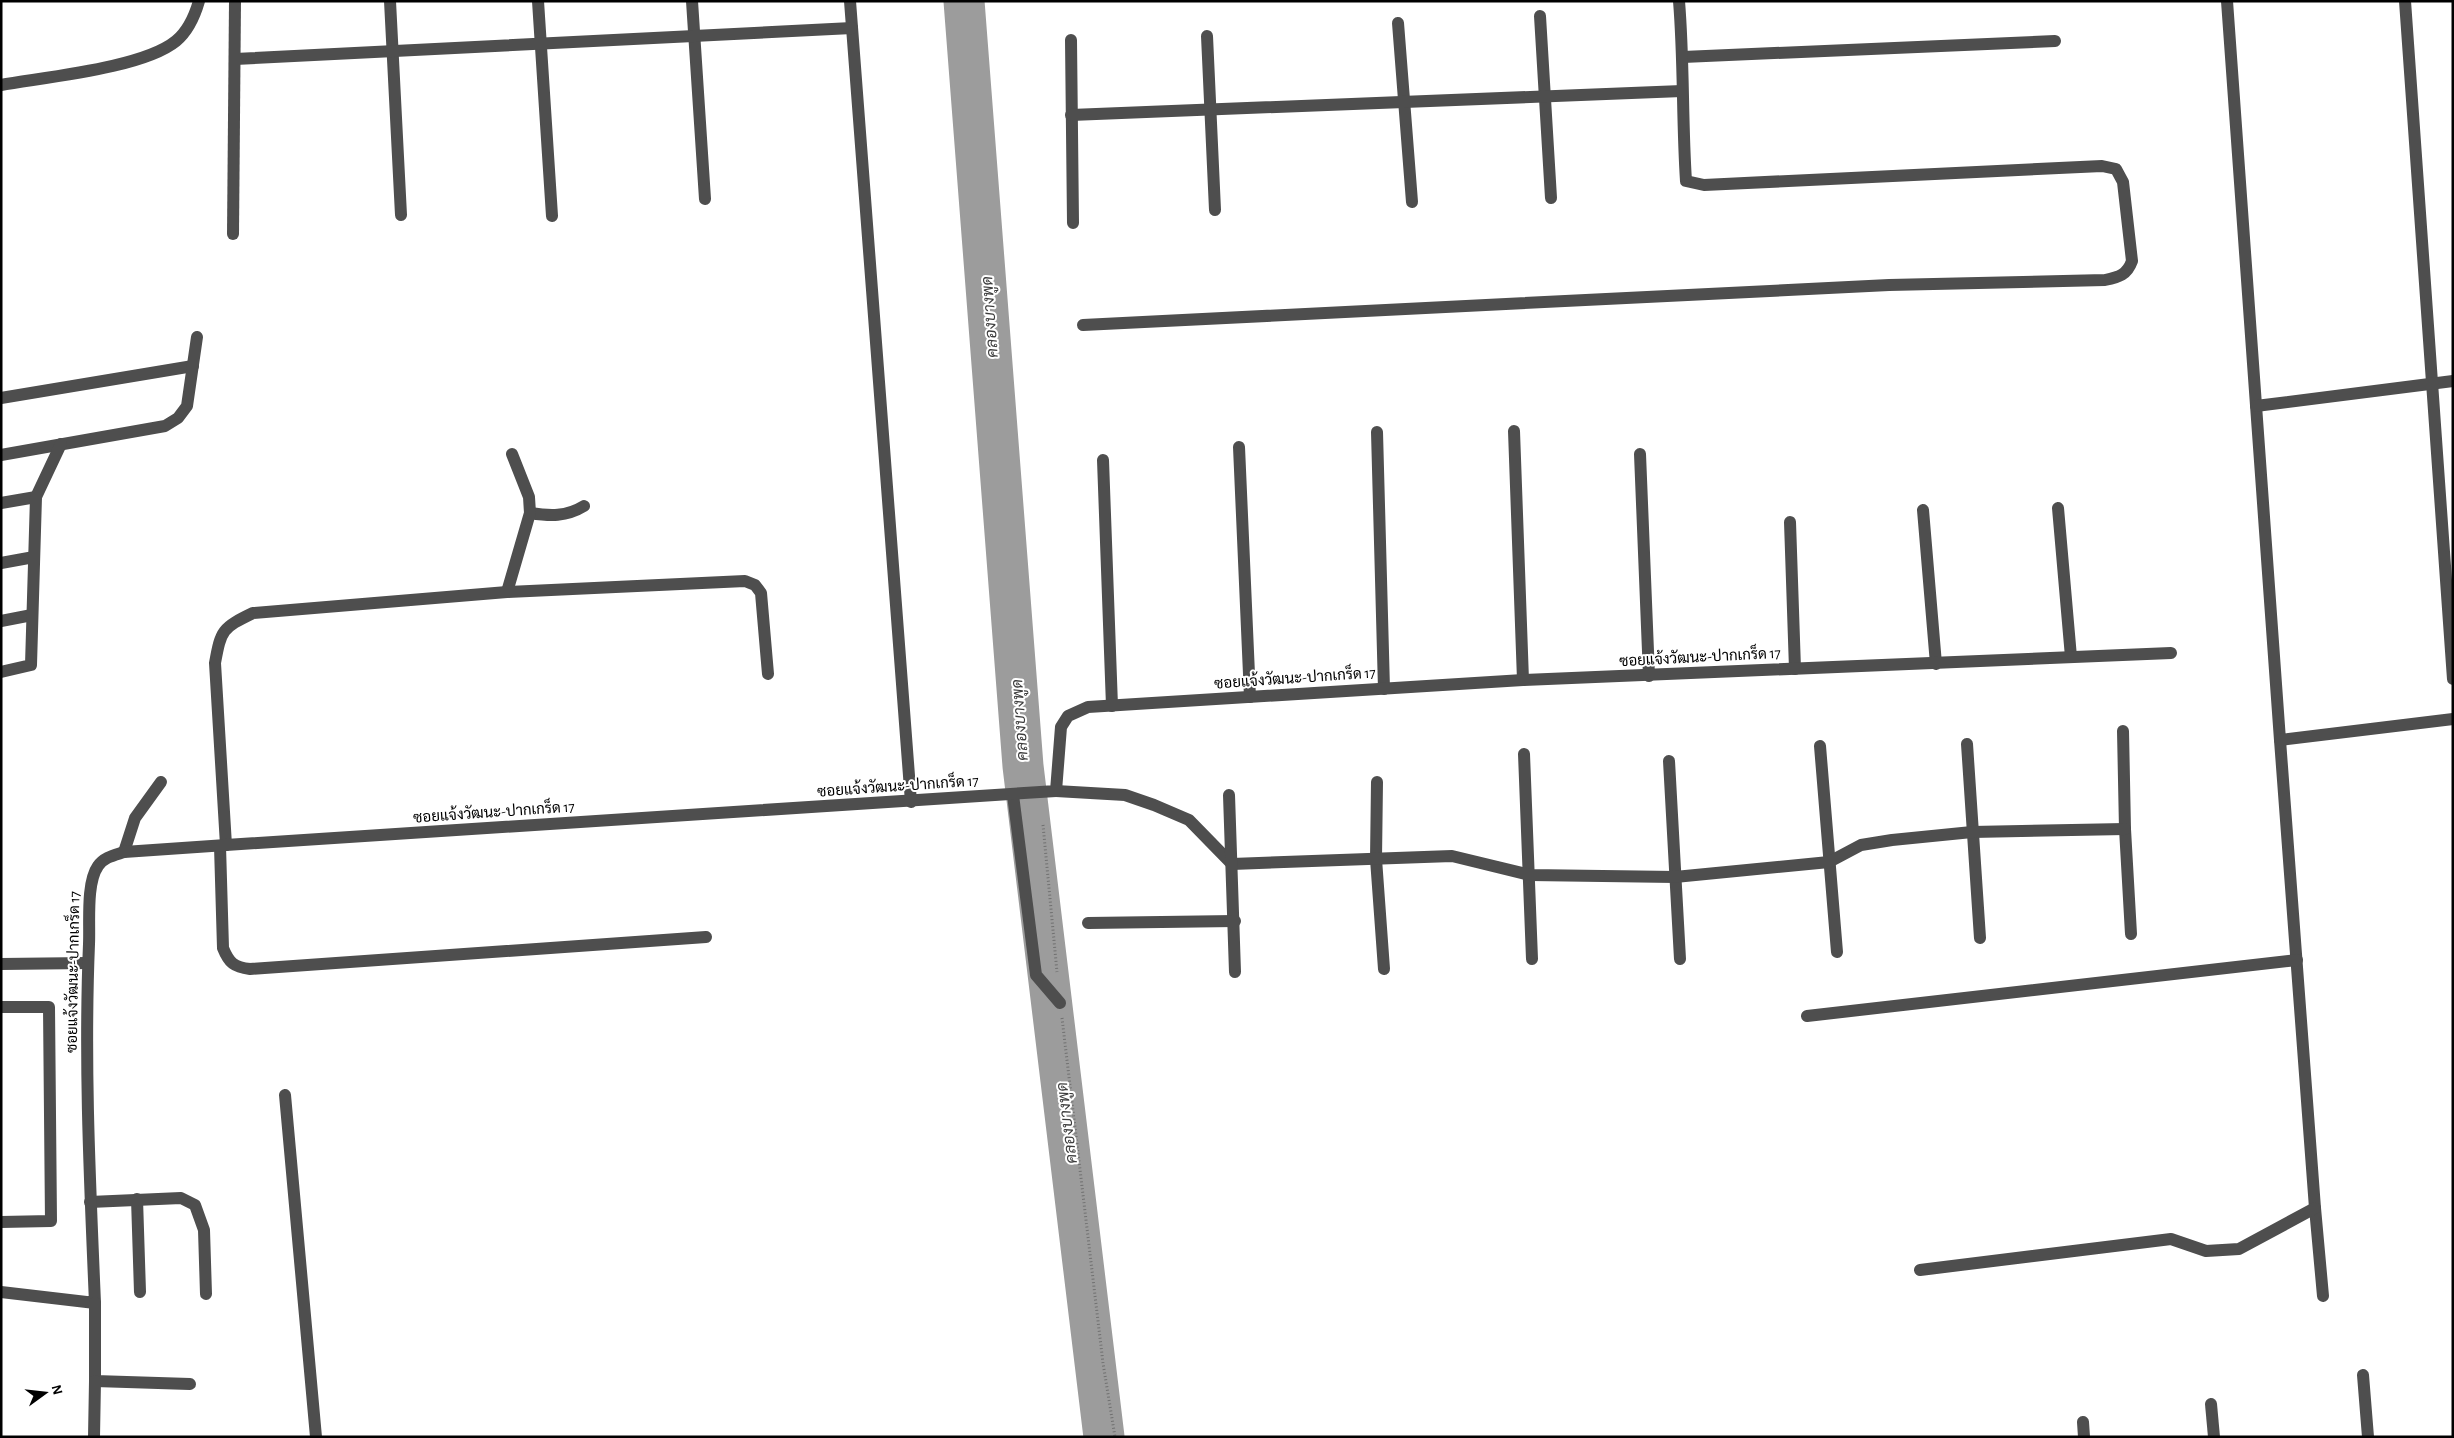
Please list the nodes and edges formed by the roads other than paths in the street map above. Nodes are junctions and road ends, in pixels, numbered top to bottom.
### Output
1 (199, 1) edge
2 (235, 1) edge
3 (390, 1) edge
4 (538, 1) edge
5 (692, 1) edge
6 (850, 1) edge
7 (1679, 1) edge
8 (2227, 1) edge
9 (2405, 1) edge
10 (1540, 16) dead end
11 (1398, 23) dead end
12 (852, 28) junction
13 (694, 36) junction
14 (1207, 36) dead end
15 (1071, 40) dead end
16 (2055, 41) dead end
17 (541, 44) junction
18 (392, 51) junction
19 (1683, 57) junction
20 (235, 59) junction
21 (1, 85) edge
22 (1682, 91) junction
23 (1544, 96) junction
24 (1402, 102) junction
25 (1210, 109) junction
26 (1071, 115) junction
27 (1551, 198) dead end
28 (705, 199) dead end
29 (1412, 202) dead end
30 (1215, 210) dead end
31 (401, 215) dead end
32 (552, 216) dead end
33 (1073, 223) dead end
34 (233, 234) dead end
35 (1083, 326) dead end
36 (197, 337) dead end
37 (193, 366) junction
38 (2453, 381) edge
39 (2431, 383) junction
40 (1, 398) edge
41 (2256, 406) junction
42 (1514, 431) dead end
43 (1376, 432) dead end
44 (61, 444) junction
45 (1239, 447) dead end
46 (512, 454) dead end
47 (1640, 454) dead end
48 (1, 455) edge
49 (1103, 460) dead end
50 (36, 497) junction
51 (1, 503) edge
52 (584, 506) dead end
53 (2058, 508) dead end
54 (1923, 510) dead end
55 (530, 513) junction
56 (1790, 522) dead end
57 (34, 557) junction
58 (1, 563) edge
59 (508, 592) junction
60 (32, 615) junction
61 (1, 621) edge
62 (2171, 653) dead end
63 (2071, 657) junction
64 (1936, 664) junction
65 (1795, 669) junction
66 (1, 672) edge
67 (768, 674) dead end
68 (1649, 676) junction
69 (2453, 679) edge
70 (1523, 680) junction
71 (1384, 689) junction
72 (1250, 698) junction
73 (1112, 706) junction
74 (2453, 719) edge
75 (2123, 731) dead end
76 (2280, 740) junction
77 (1966, 744) dead end
78 (1820, 746) dead end
79 (1524, 754) dead end
80 (1669, 761) dead end
81 (161, 782) dead end
82 (1377, 782) dead end
83 (1056, 791) junction
84 (1228, 794) dead end
85 (1015, 795) junction
86 (912, 802) junction
87 (2125, 829) junction
88 (1972, 832) junction
89 (223, 845) junction
90 (124, 852) junction
91 (1376, 859) junction
92 (1829, 862) junction
93 (1232, 864) junction
94 (1530, 875) junction
95 (1675, 877) junction
96 (1234, 921) junction
97 (1088, 923) dead end
98 (2131, 934) dead end
99 (706, 937) dead end
100 (1980, 938) dead end
101 (1837, 952) dead end
102 (1532, 959) dead end
103 (1680, 959) dead end
104 (2297, 960) junction
105 (88, 962) junction
106 (1, 964) edge
107 (1384, 969) dead end
108 (1235, 972) dead end
109 (1060, 1003) road end
110 (1, 1007) edge
111 (1807, 1016) dead end
112 (286, 1095) dead end
113 (137, 1199) junction
114 (90, 1202) junction
115 (2315, 1208) junction
116 (1, 1222) edge
117 (1920, 1270) dead end
118 (1, 1292) edge
119 (140, 1292) dead end
120 (206, 1294) dead end
121 (2323, 1296) dead end
122 (95, 1304) junction
123 (2363, 1375) dead end
124 (95, 1381) junction
125 (190, 1384) dead end
126 (2212, 1404) dead end
127 (2083, 1422) dead end
128 (94, 1437) edge
129 (316, 1437) edge
130 (2084, 1437) edge
131 (2214, 1437) edge
132 (2368, 1437) edge

1 - 21 street
2 - 20 street
3 - 18 street
4 - 17 street
5 - 13 street
6 - 12 street
7 - 19 street
8 - 41 street
9 - 39 street
10 - 23 street
11 - 24 street
12 - 13 street
12 - 86 street
13 - 17 street
13 - 28 street
14 - 25 street
15 - 26 street
16 - 19 street
17 - 18 street
17 - 32 street
18 - 20 street
18 - 31 street
19 - 22 street
20 - 34 street
22 - 23 street
22 - 35 street
23 - 24 street
23 - 27 street
24 - 25 street
24 - 29 street
25 - 26 street
25 - 30 street
26 - 33 street
36 - 37 street
37 - 40 street
37 - 44 street
38 - 39 street
39 - 41 street
39 - 69 street
41 - 76 street
42 - 70 street
43 - 71 street
44 - 48 street
44 - 50 street
45 - 72 street
46 - 55 street
47 - 68 street
49 - 73 street
50 - 51 street
50 - 57 street
52 - 55 street
53 - 63 street
54 - 64 street
55 - 59 street
56 - 65 street
57 - 58 street
57 - 60 street
59 - 67 street
59 - 89 street
60 - 61 street
60 - 66 street
62 - 63 street, ซอยแจ้งวัฒนะ-ปากเกร็ด 17
63 - 64 street, ซอยแจ้งวัฒนะ-ปากเกร็ด 17
64 - 65 street, ซอยแจ้งวัฒนะ-ปากเกร็ด 17
65 - 68 street, ซอยแจ้งวัฒนะ-ปากเกร็ด 17
68 - 70 street, ซอยแจ้งวัฒนะ-ปากเกร็ด 17
70 - 71 street, ซอยแจ้งวัฒนะ-ปากเกร็ด 17
71 - 72 street, ซอยแจ้งวัฒนะ-ปากเกร็ด 17
72 - 73 street, ซอยแจ้งวัฒนะ-ปากเกร็ด 17
73 - 83 street, ซอยแจ้งวัฒนะ-ปากเกร็ด 17
74 - 76 street
75 - 87 street
76 - 104 street
77 - 88 street
78 - 92 street
79 - 94 street
80 - 95 street
81 - 90 street
82 - 91 street
83 - 85 street, ซอยแจ้งวัฒนะ-ปากเกร็ด 17
83 - 93 street
84 - 93 street
85 - 86 street, ซอยแจ้งวัฒนะ-ปากเกร็ด 17
85 - 109 street
86 - 89 street, ซอยแจ้งวัฒนะ-ปากเกร็ด 17
87 - 88 street
87 - 98 street
88 - 92 street
88 - 100 street
89 - 90 street, ซอยแจ้งวัฒนะ-ปากเกร็ด 17
89 - 99 street
90 - 105 street, ซอยแจ้งวัฒนะ-ปากเกร็ด 17
91 - 93 street
91 - 94 street
91 - 107 street
92 - 95 street
92 - 101 street
93 - 96 street
94 - 95 street
94 - 102 street
95 - 103 street
96 - 97 street
96 - 108 street
104 - 111 street
104 - 115 street
105 - 106 street
105 - 114 street, ซอยแจ้งวัฒนะ-ปากเกร็ด 17
110 - 116 street
112 - 129 street
113 - 114 street
113 - 119 street
113 - 120 street
114 - 122 street, ซอยแจ้งวัฒนะ-ปากเกร็ด 17
115 - 117 street
115 - 121 street
118 - 122 street
122 - 124 street, ซอยแจ้งวัฒนะ-ปากเกร็ด 17
123 - 132 street
124 - 125 street
124 - 128 street, ซอยแจ้งวัฒนะ-ปากเกร็ด 17
126 - 131 street
127 - 130 street

